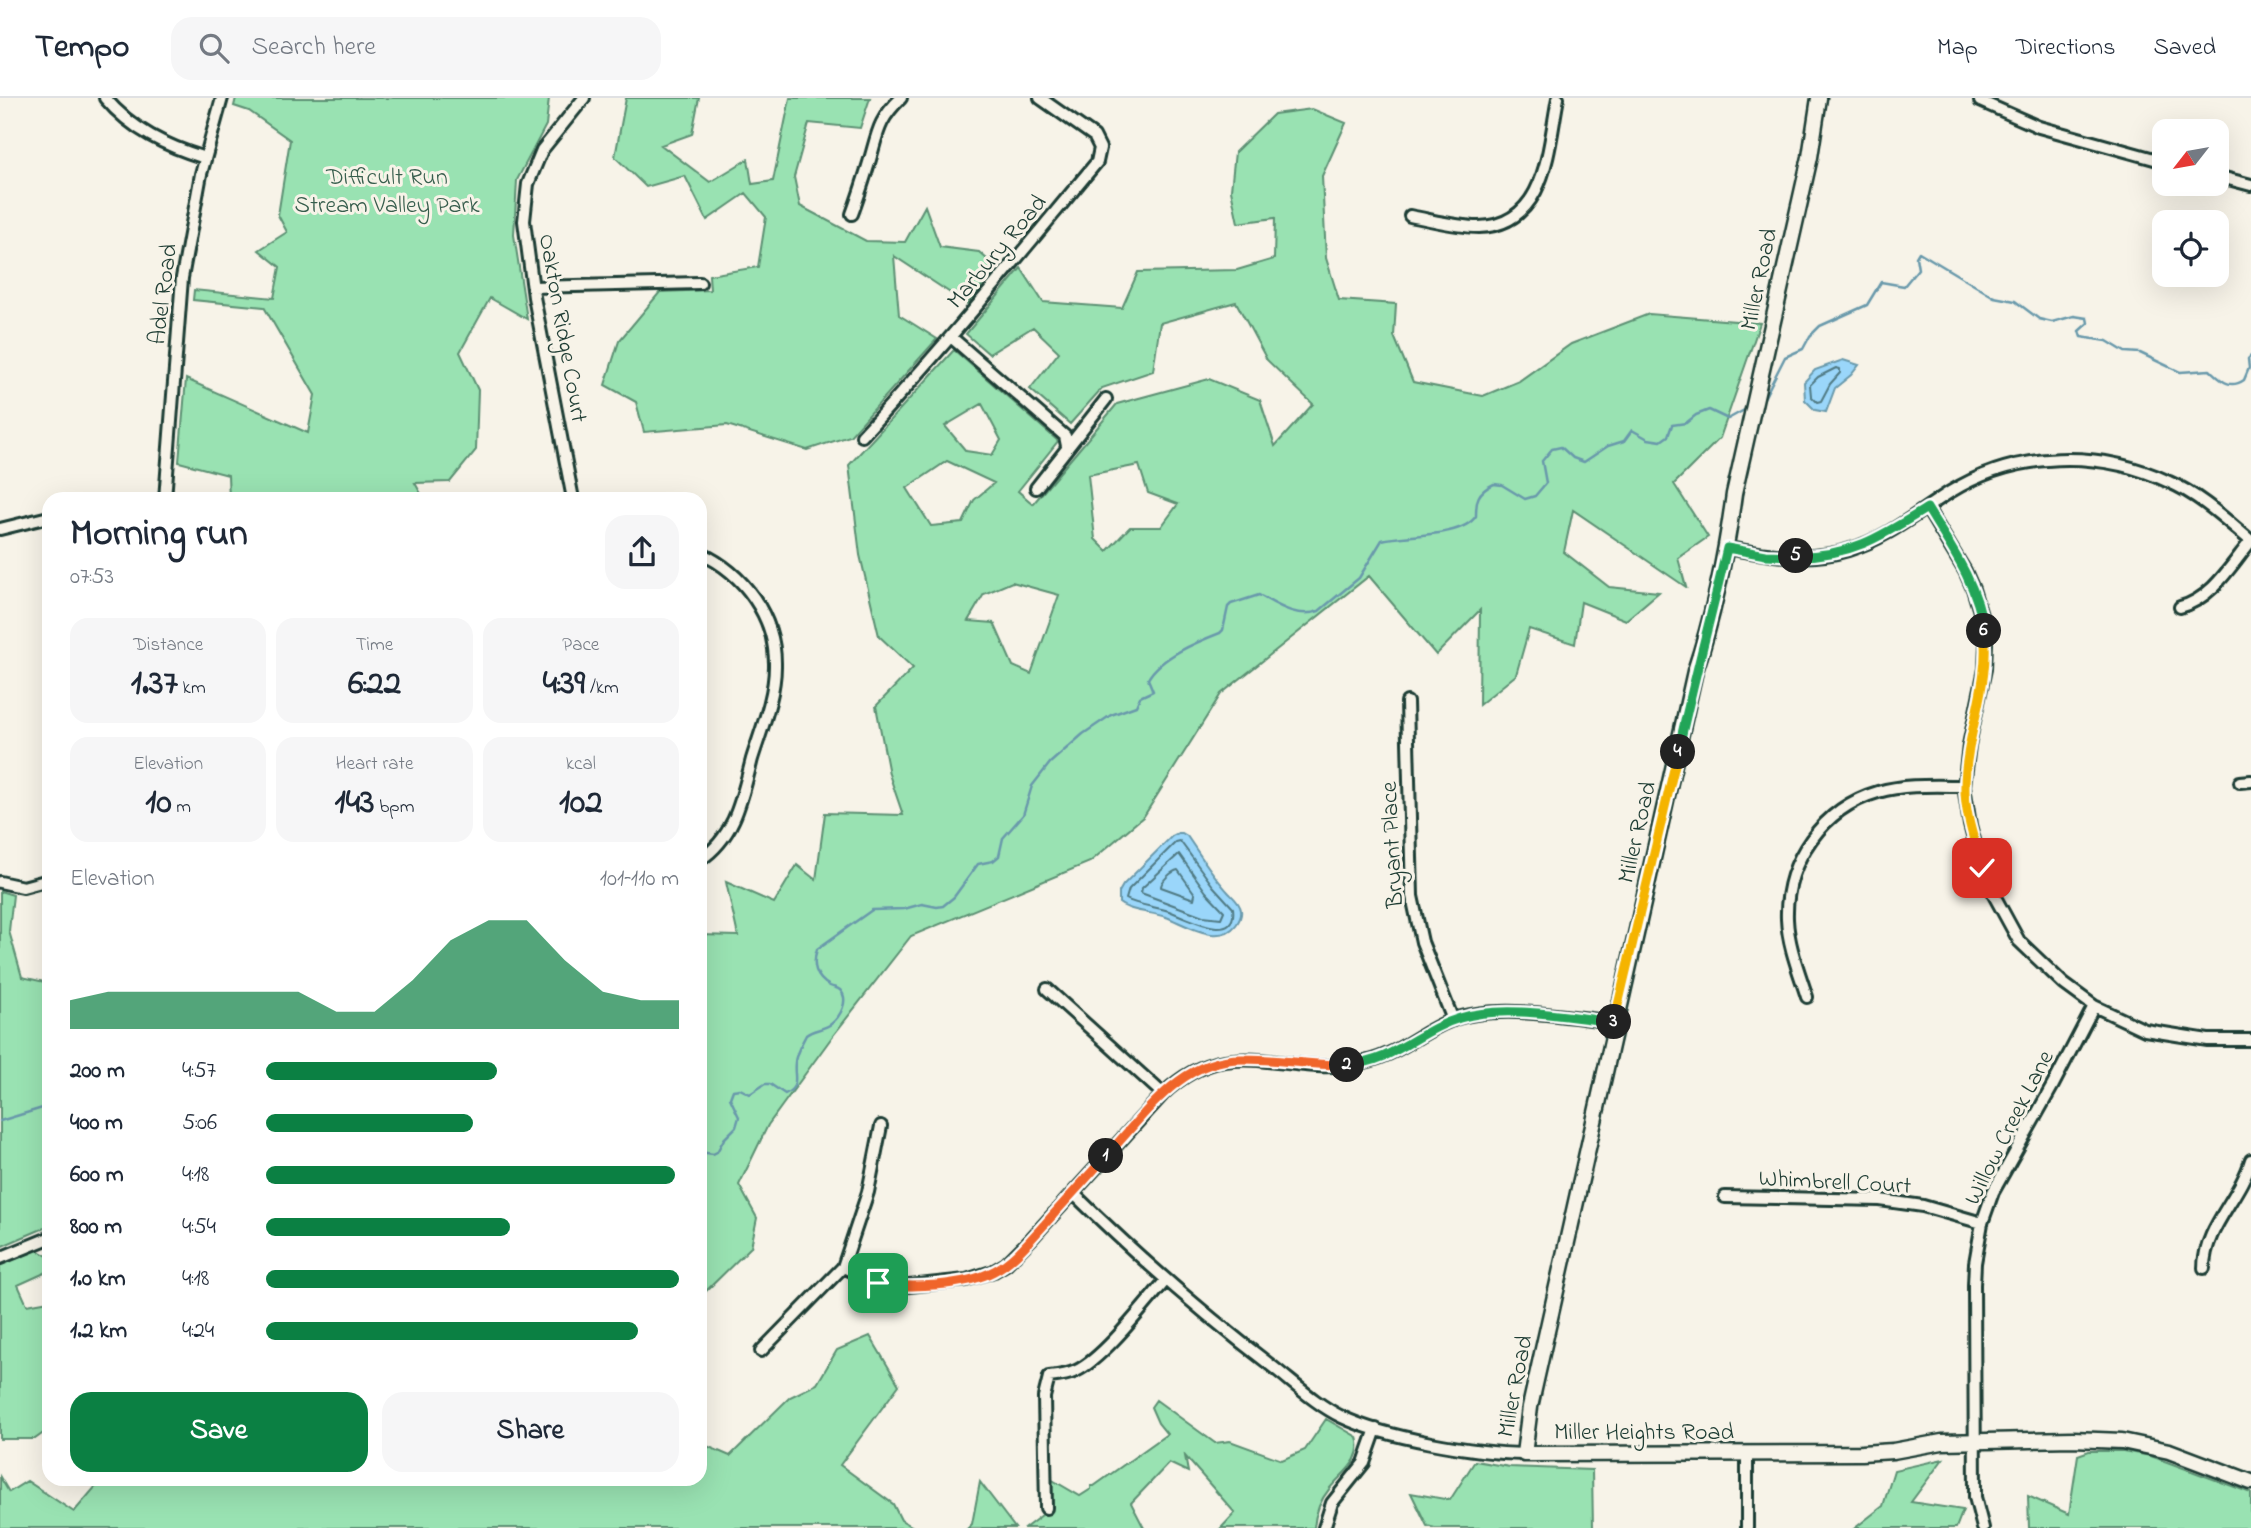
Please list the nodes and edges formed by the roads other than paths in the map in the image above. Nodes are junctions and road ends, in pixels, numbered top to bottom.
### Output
1 (105, 98) edge
2 (222, 98) edge
3 (584, 98) edge
4 (901, 98) edge
5 (1040, 98) edge
6 (1558, 98) edge
7 (1819, 98) edge
8 (1980, 101) dead end
9 (2152, 158) edge
10 (205, 159) junction
11 (2230, 179) edge
12 (2251, 185) edge
13 (852, 214) dead end
14 (1410, 216) dead end
15 (700, 283) dead end
16 (533, 287) junction
17 (951, 337) junction
18 (1106, 399) dead end
19 (862, 436) dead end
20 (1067, 446) junction
21 (1036, 488) dead end
22 (166, 492) edge
23 (572, 492) edge
24 (1927, 508) junction
25 (42, 519) edge
26 (0, 529) edge
27 (2251, 541) edge
28 (1727, 548) junction
29 (707, 557) edge
30 (2180, 607) dead end
31 (1407, 702) dead end
32 (1964, 786) junction
33 (707, 854) edge
34 (0, 882) edge
35 (42, 882) edge
36 (1047, 989) dead end
37 (1807, 997) dead end
38 (2094, 1006) junction
39 (1452, 1020) junction
40 (1616, 1022) junction
41 (2251, 1040) edge
42 (1163, 1094) junction
43 (881, 1126) dead end
44 (2251, 1160) edge
45 (1073, 1193) junction
46 (1725, 1197) dead end
47 (1982, 1223) junction
48 (42, 1241) edge
49 (0, 1258) edge
50 (843, 1267) junction
51 (2204, 1268) dead end
52 (1166, 1280) junction
53 (761, 1351) dead end
54 (1376, 1429) junction
55 (1976, 1440) junction
56 (1524, 1454) junction
57 (1747, 1454) junction
58 (2251, 1482) edge
59 (1046, 1508) dead end
60 (1324, 1528) edge
61 (1747, 1528) edge
62 (1983, 1528) edge

1 - 10 street
2 - 10 street, Adel Road
3 - 16 street, Oakton Ridge Court
4 - 13 street
5 - 17 street, Marbury Road
6 - 14 street
7 - 28 street, Miller Road
8 - 9 street
10 - 22 street, Adel Road
11 - 12 street
15 - 16 street
16 - 23 street, Oakton Ridge Court
17 - 19 street, Marbury Road
17 - 20 street
18 - 20 street
20 - 21 street
24 - 27 street
24 - 28 street
24 - 32 street
25 - 26 street
27 - 30 street
28 - 40 street, Miller Road
29 - 33 street
31 - 39 street, Bryant Place
32 - 37 street
32 - 38 street
34 - 35 street
36 - 42 street
38 - 41 street
38 - 47 street, Willow Creek Lane
39 - 40 street
39 - 42 street
40 - 56 street, Miller Road
42 - 45 street
43 - 50 street
44 - 51 street
45 - 50 street
45 - 52 street, Miller Heights Road
46 - 47 street, Whimbrell Court
47 - 55 street, Willow Creek Lane
48 - 49 street
50 - 53 street
52 - 54 street, Miller Heights Road
52 - 59 street
54 - 56 street, Miller Heights Road
54 - 60 street
55 - 57 street, Miller Heights Road
55 - 58 street, Miller Heights Road
55 - 62 street, Willow Creek Lane
56 - 57 street, Miller Heights Road
57 - 61 street

